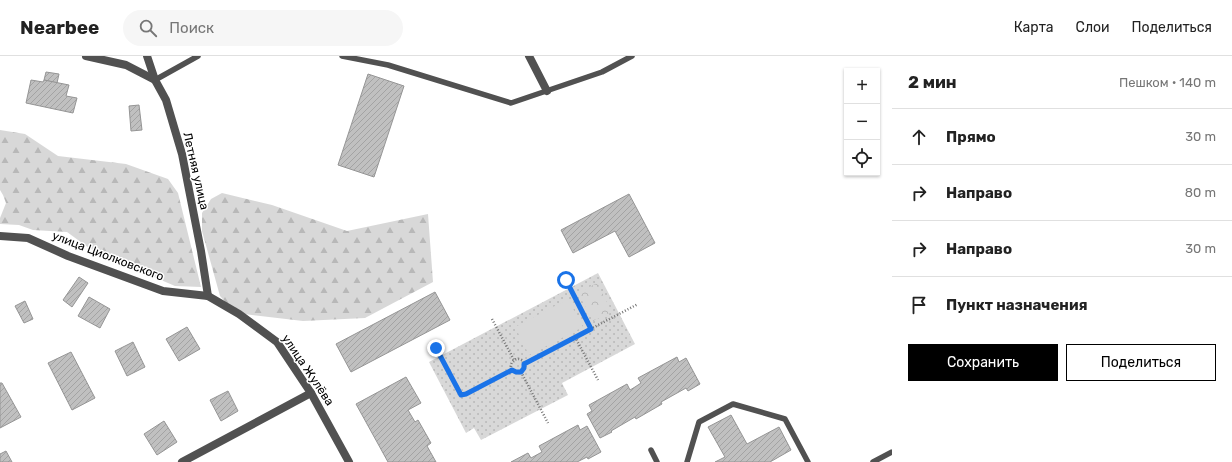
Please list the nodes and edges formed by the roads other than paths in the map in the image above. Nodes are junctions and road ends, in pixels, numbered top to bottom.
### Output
1 (86, 56) edge
2 (147, 56) edge
3 (198, 56) edge
4 (342, 56) edge
5 (529, 56) edge
6 (632, 56) edge
7 (155, 80) junction
8 (547, 91) junction
9 (0, 236) edge
10 (208, 296) junction
11 (311, 393) junction
12 (651, 450) dead end
13 (892, 452) edge
14 (182, 462) edge
15 (349, 462) edge
16 (657, 462) edge
17 (687, 462) edge
18 (808, 462) edge
19 (873, 462) edge

1 - 7 street
2 - 7 street, Летняя улица
3 - 7 lane
4 - 8 lane
5 - 8 street
6 - 8 lane
7 - 10 street, Летняя улица
9 - 10 street, улица Циолковского
10 - 11 street, улица Жулёва
11 - 14 street
11 - 15 street, улица Жулёва
12 - 16 lane
13 - 19 lane
17 - 18 lane

